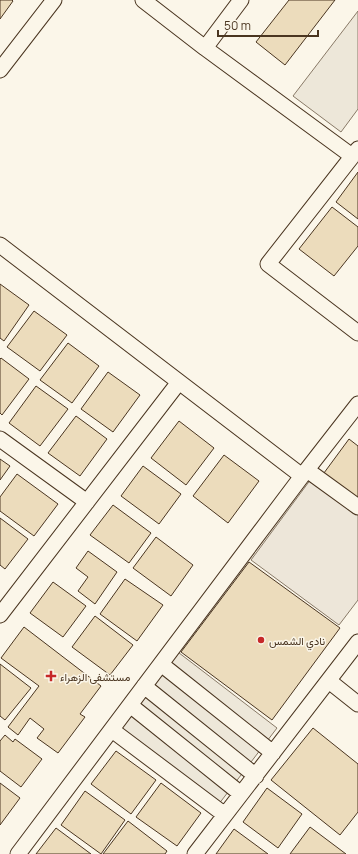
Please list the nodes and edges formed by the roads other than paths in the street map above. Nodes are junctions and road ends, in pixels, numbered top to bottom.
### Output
1 (54, 0) edge
2 (143, 0) edge
3 (241, 0) edge
4 (205, 48) junction
5 (1, 66) edge
6 (355, 152) edge
7 (0, 245) edge
8 (358, 333) edge
9 (179, 382) junction
10 (358, 404) edge
11 (0, 439) edge
12 (305, 473) junction
13 (87, 502) junction
14 (358, 507) edge
15 (0, 615) edge
16 (358, 642) edge
17 (161, 664) junction
18 (328, 681) junction
19 (144, 686) junction
20 (358, 704) edge
21 (130, 705) junction
22 (112, 730) junction
23 (274, 752) junction
24 (256, 776) junction
25 (241, 794) junction
26 (225, 815) junction
27 (18, 854) edge
28 (195, 854) edge

1 - 5 lane
2 - 4 lane
3 - 4 lane
4 - 6 lane
6 - 8 lane
7 - 9 lane
9 - 12 lane
9 - 13 lane
10 - 12 lane
11 - 13 lane
12 - 14 lane
12 - 17 lane
13 - 15 lane
16 - 18 lane
17 - 19 lane
17 - 23 lane
18 - 20 lane
18 - 23 lane
19 - 21 lane
19 - 24 lane
21 - 22 lane
21 - 25 lane
22 - 26 lane
22 - 27 lane
23 - 24 lane
24 - 25 lane
25 - 26 lane
26 - 28 lane

